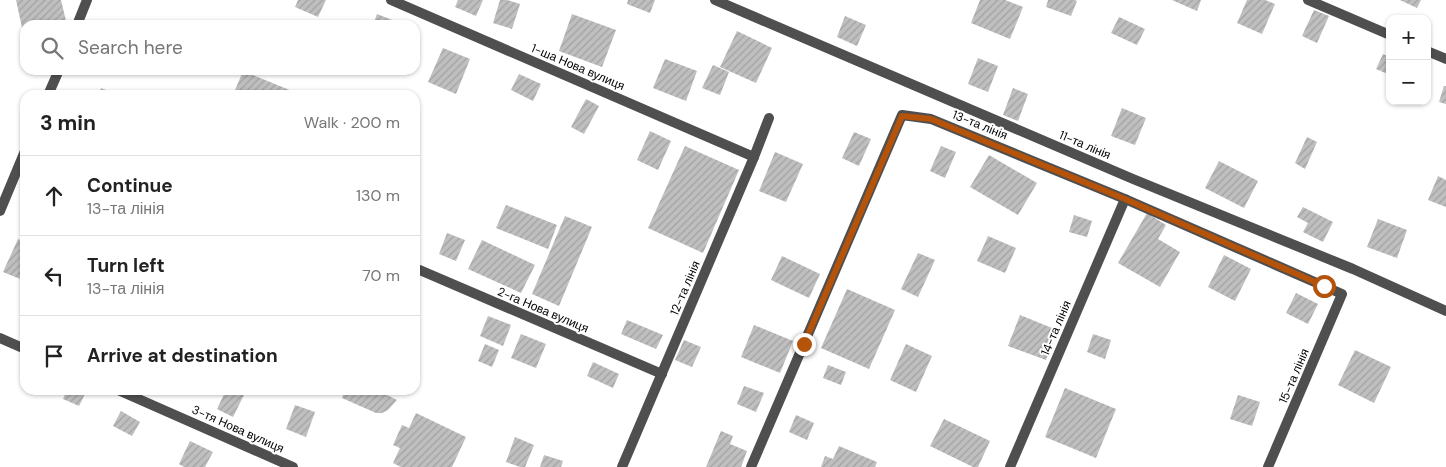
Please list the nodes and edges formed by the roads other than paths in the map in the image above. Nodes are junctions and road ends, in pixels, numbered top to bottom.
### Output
1 (87, 0) edge
2 (391, 0) edge
3 (715, 0) edge
4 (1308, 0) edge
5 (79, 20) edge
6 (1386, 33) edge
7 (1431, 53) edge
8 (1446, 59) edge
9 (56, 75) edge
10 (50, 90) edge
11 (769, 118) dead end
12 (754, 157) junction
13 (20, 164) edge
14 (1125, 199) junction
15 (0, 211) edge
16 (420, 270) edge
17 (1342, 294) joint
18 (1446, 311) edge
19 (0, 338) edge
20 (20, 347) edge
21 (662, 374) junction
22 (129, 395) edge
23 (293, 467) edge
24 (622, 467) edge
25 (751, 467) edge
26 (1010, 467) edge
27 (1268, 467) edge

1 - 5 street
2 - 12 street, 1-ша Нова вулиця
3 - 18 street, 11-та лінія
4 - 6 street
7 - 8 street
9 - 10 street
11 - 12 street, 12-та лінія
12 - 21 street, 12-та лінія
13 - 15 street
14 - 17 street, 13-та лінія
14 - 25 street, 13-та лінія
14 - 26 street, 14-та лінія
16 - 21 street, 2-га Нова вулиця
17 - 27 street, 15-та лінія
19 - 20 street
21 - 24 street, 12-та лінія
22 - 23 street, 3-тя Нова вулиця

